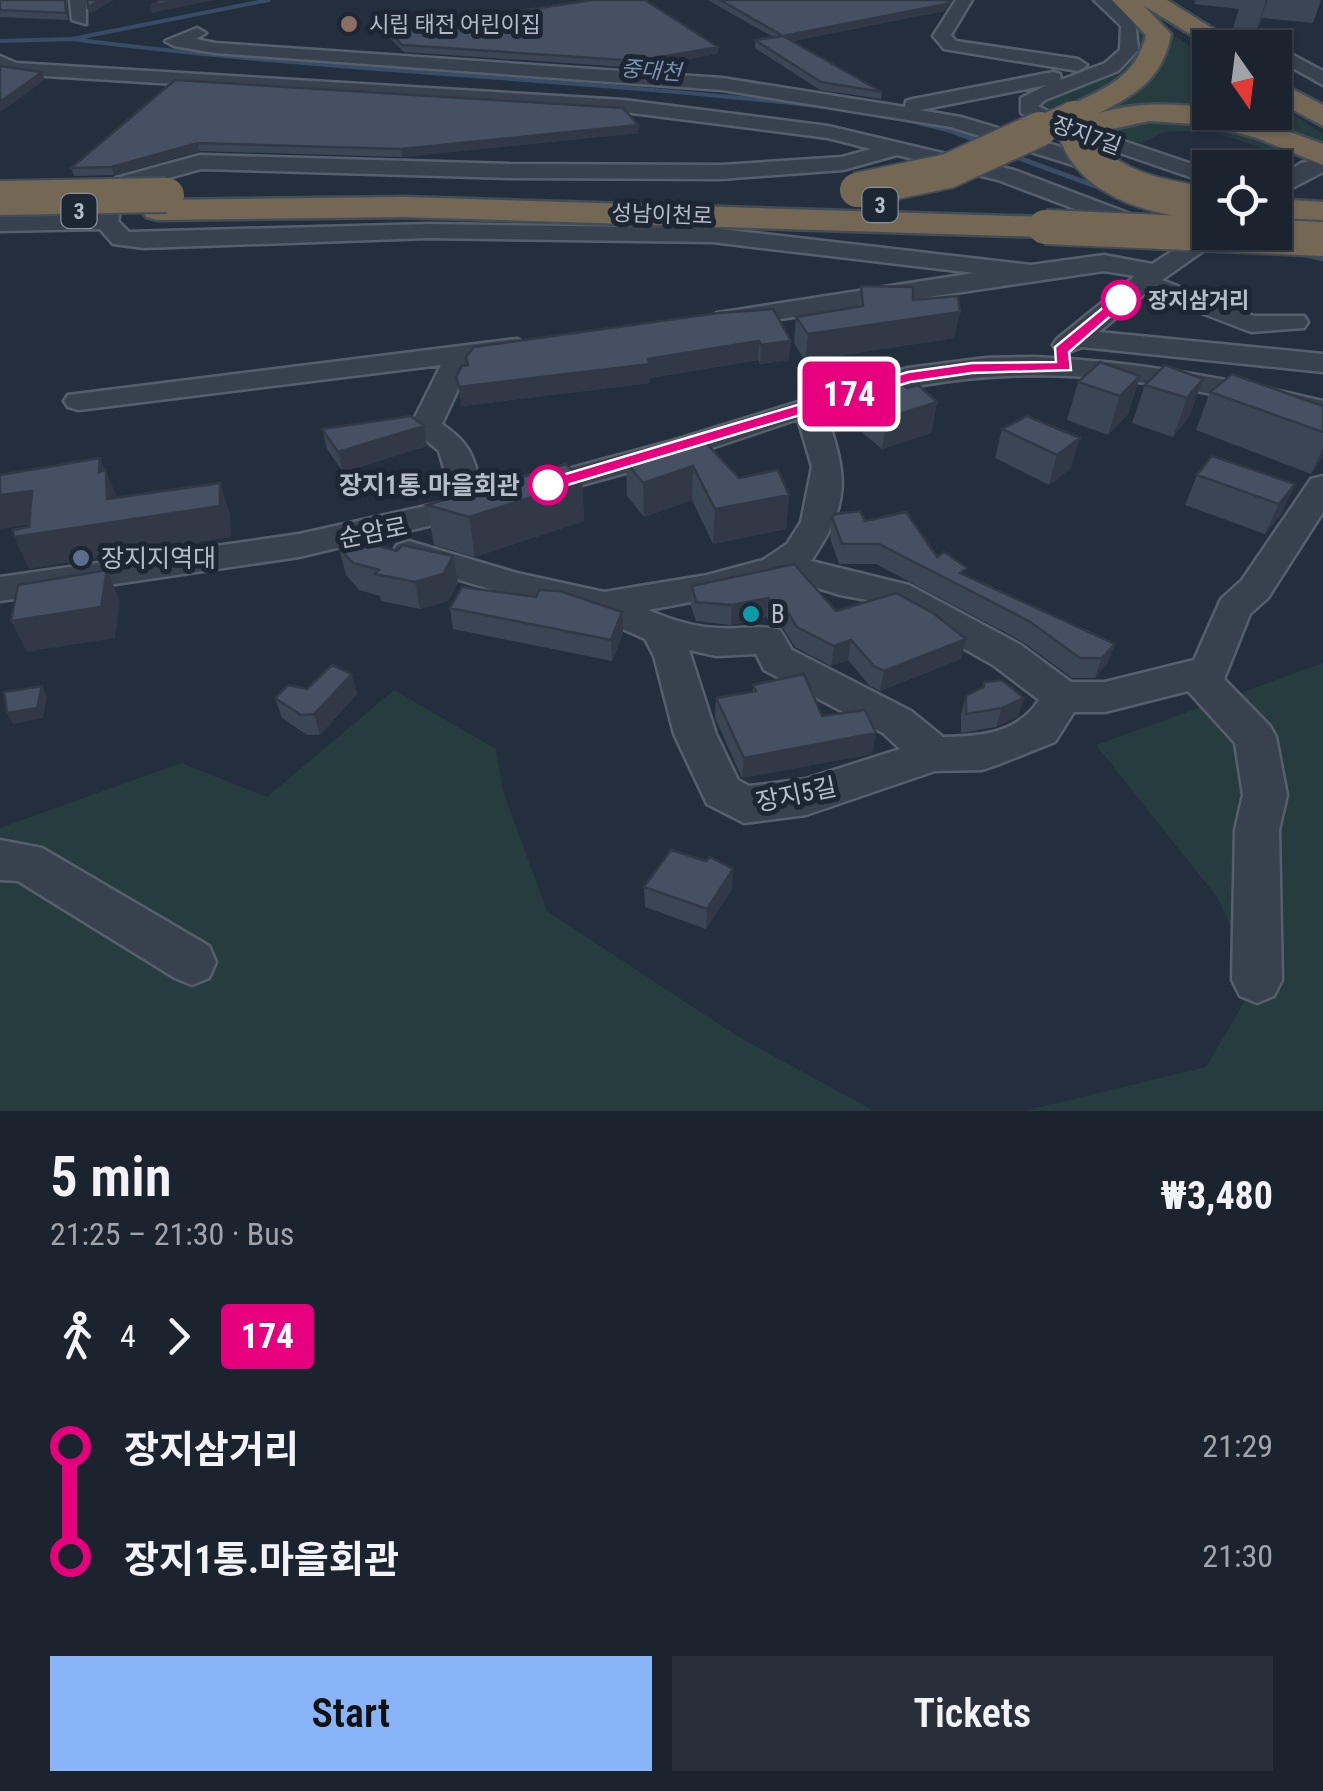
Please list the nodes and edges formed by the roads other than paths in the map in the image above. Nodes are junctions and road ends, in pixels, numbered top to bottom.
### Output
1 (78, 0) edge
2 (964, 0) edge
3 (1102, 0) edge
4 (1128, 0) edge
5 (1150, 0) edge
6 (80, 20) dead end
7 (1201, 30) edge
8 (198, 33) dead end
9 (1192, 38) edge
10 (1292, 61) edge
11 (0, 62) edge
12 (1104, 69) junction
13 (1323, 79) edge
14 (1292, 84) edge
15 (1292, 101) edge
16 (1323, 103) edge
17 (895, 109) junction
18 (1292, 114) edge
19 (1323, 117) edge
20 (1082, 119) junction
21 (1318, 148) edge
22 (896, 149) junction
23 (1192, 171) edge
24 (1292, 179) edge
25 (124, 183) junction
26 (0, 186) edge
27 (0, 198) edge
28 (163, 202) junction
29 (691, 207) junction
30 (1292, 209) edge
31 (1323, 212) edge
32 (0, 213) edge
33 (1192, 213) edge
34 (1192, 217) edge
35 (1192, 219) edge
36 (106, 222) junction
37 (1292, 222) edge
38 (1192, 223) edge
39 (1323, 223) edge
40 (0, 224) edge
41 (1292, 235) edge
42 (1192, 238) edge
43 (1323, 239) edge
44 (1292, 246) edge
45 (1323, 255) edge
46 (1030, 272) junction
47 (1150, 277) junction
48 (708, 321) edge
49 (1294, 322) dead end
50 (537, 344) edge
51 (1070, 352) junction
52 (460, 355) junction
53 (1323, 363) edge
54 (80, 401) dead end
55 (809, 406) junction
56 (1323, 410) edge
57 (1323, 486) edge
58 (471, 506) junction
59 (381, 531) junction
60 (782, 564) junction
61 (0, 589) edge
62 (604, 604) junction
63 (658, 630) junction
64 (1196, 674) junction
65 (1062, 698) junction
66 (934, 754) junction
67 (0, 860) edge
68 (192, 962) dead end
69 (1257, 980) dead end

1 - 6 street
2 - 12 street
3 - 12 street
4 - 9 highway
4 - 20 highway
5 - 7 highway
8 - 17 street
10 - 13 street
11 - 22 street
12 - 17 street
12 - 23 street, 장지7길
14 - 16 highway
15 - 19 highway
17 - 34 street
18 - 21 highway
20 - 21 highway
20 - 29 highway, bridge
20 - 33 highway, bridge
21 - 24 street
22 - 25 street
22 - 35 street
25 - 26 street
25 - 36 street
27 - 28 highway, 성남이천로 / 3, bridge
28 - 29 highway, 성남이천로 / 3
28 - 29 highway, 성남이천로 / 3
28 - 32 highway, 성남이천로 / 3
29 - 38 highway, 성남이천로 / 3, bridge
30 - 31 highway
36 - 40 street
36 - 46 street
37 - 39 highway
41 - 43 highway, 성남이천로 / 3, bridge
42 - 47 street
44 - 45 highway, bridge
46 - 47 street
46 - 48 street
47 - 49 street
47 - 51 street
50 - 52 street
51 - 53 street
51 - 55 street, 순암로
51 - 56 street, 순암로
52 - 54 street
52 - 58 street
55 - 58 street, 순암로
55 - 60 street
57 - 64 street
58 - 59 street, 순암로
59 - 61 street, 순암로
59 - 62 street
60 - 62 street
60 - 65 street
62 - 63 street
63 - 66 street
63 - 66 street, 장지5길
64 - 65 street
64 - 69 street
65 - 66 street, 장지5길
67 - 68 street

